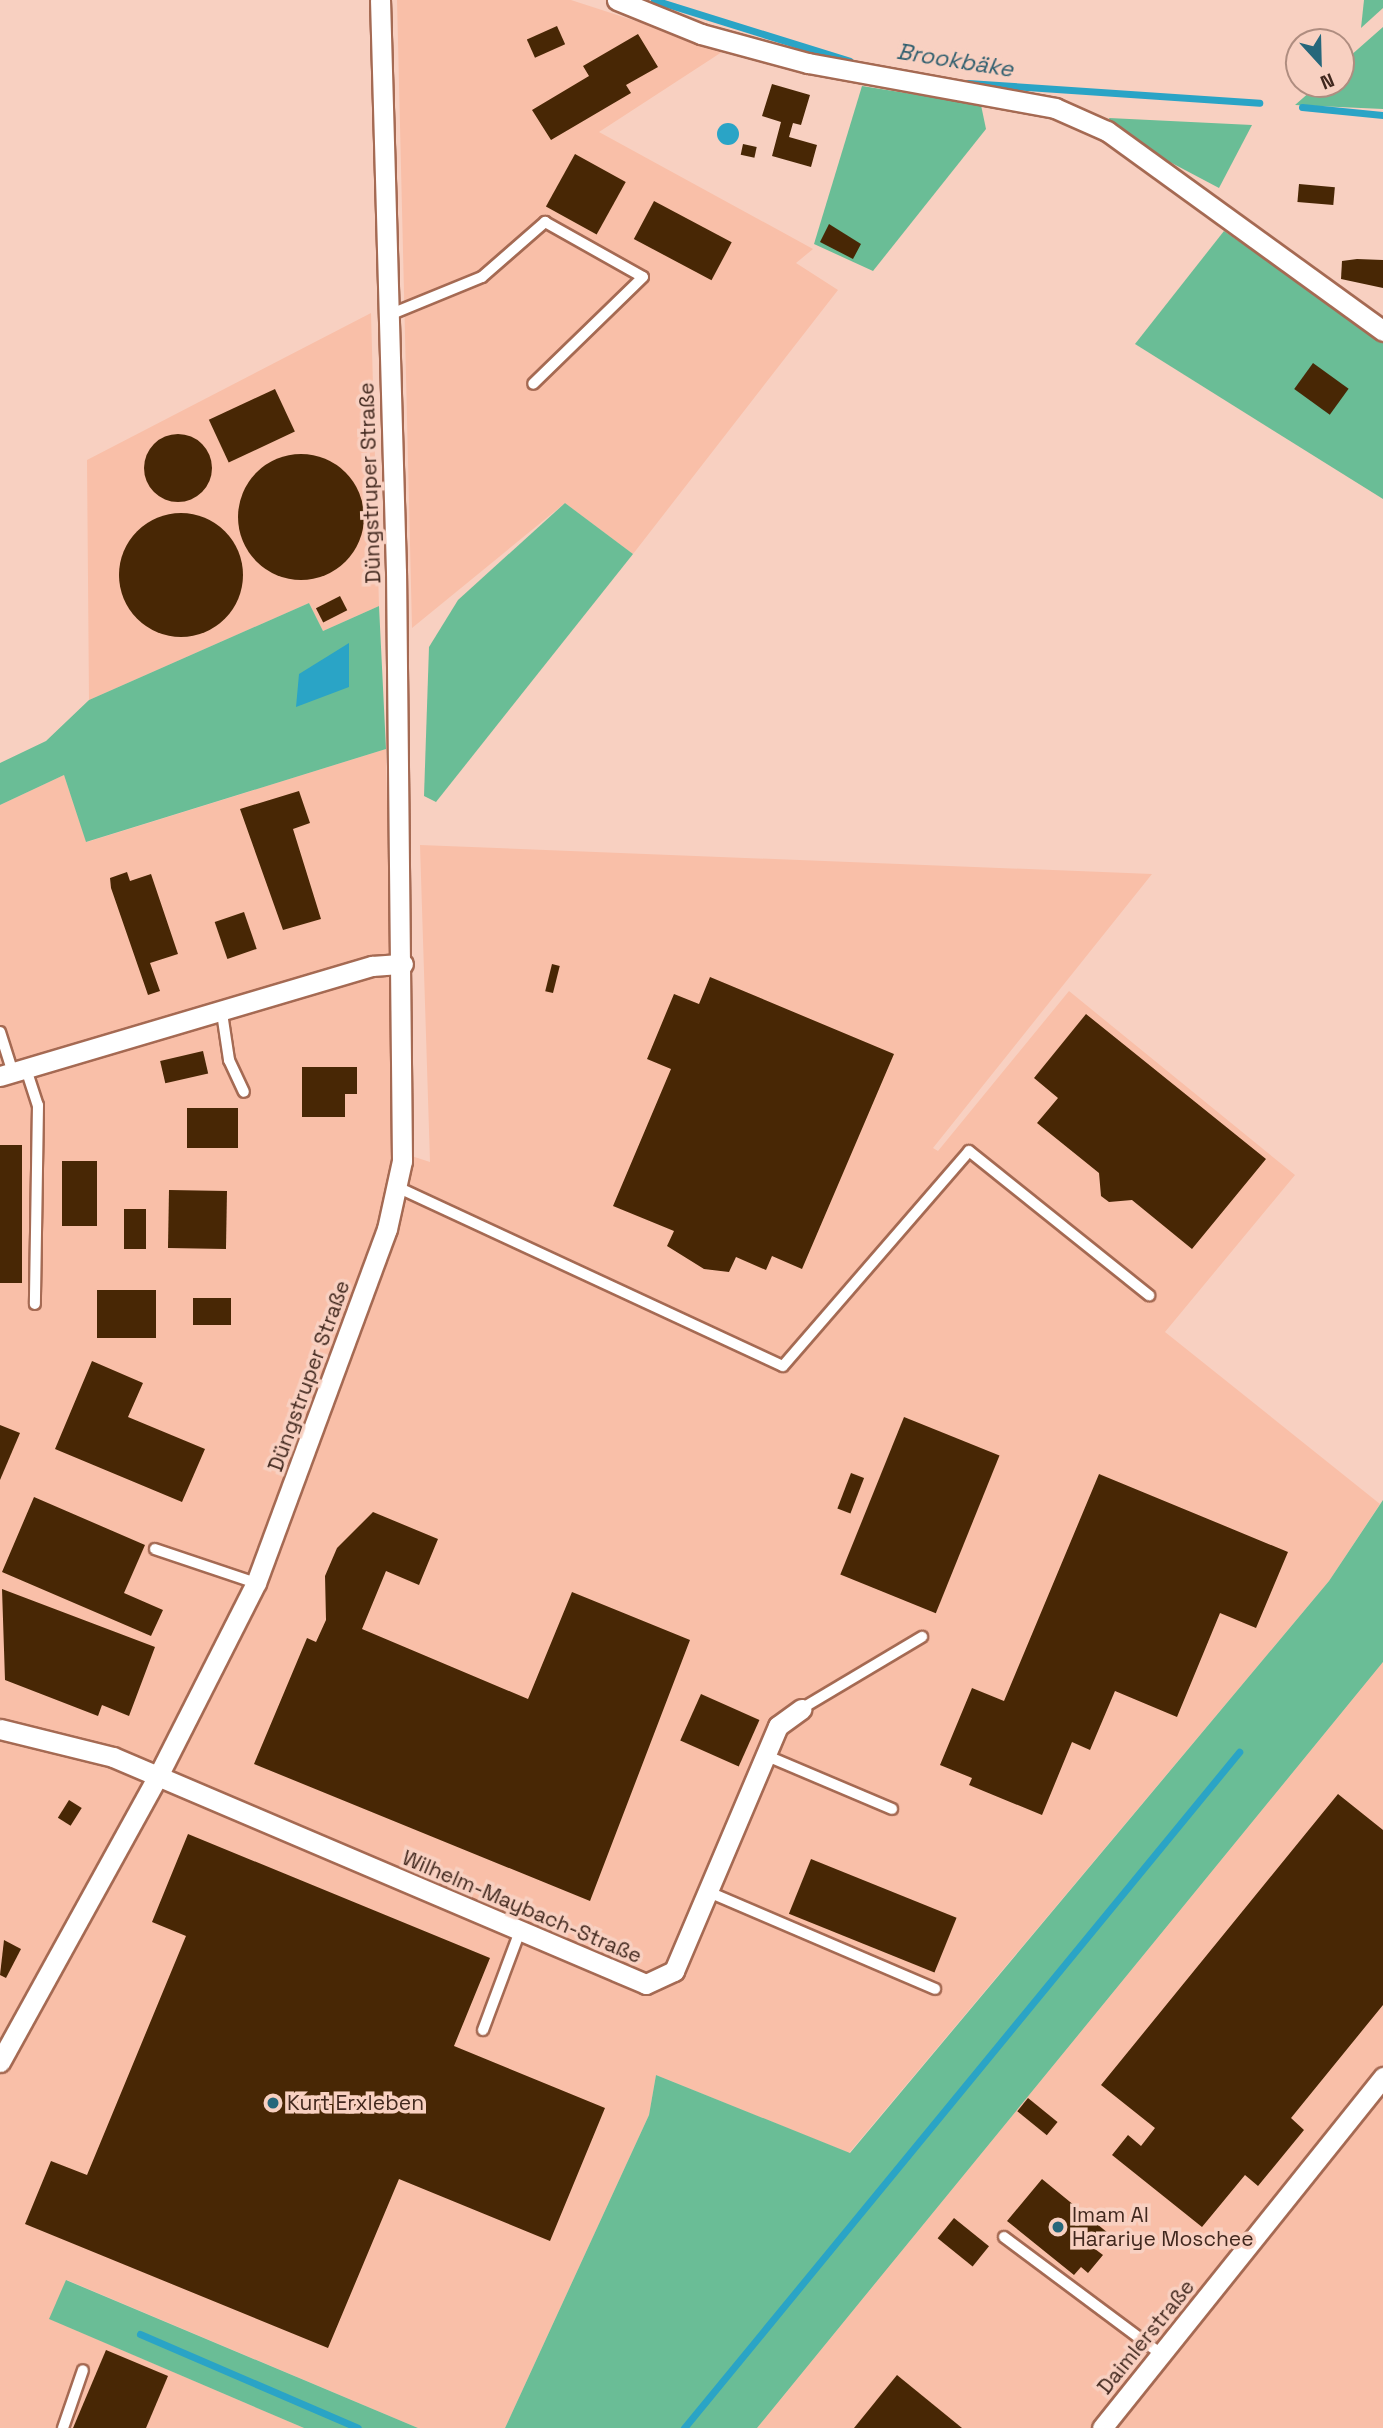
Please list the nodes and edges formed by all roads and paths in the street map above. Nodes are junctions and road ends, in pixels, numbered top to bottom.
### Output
1 (380, 0) edge
2 (617, 0) edge
3 (388, 315) junction
4 (1383, 331) edge
5 (533, 384) dead end
6 (403, 964) junction
7 (222, 1013) junction
8 (0, 1032) edge
9 (13, 1072) edge
10 (244, 1092) dead end
11 (397, 1187) junction
12 (1149, 1295) dead end
13 (35, 1304) dead end
14 (155, 1549) dead end
15 (256, 1583) junction
16 (922, 1636) dead end
17 (801, 1709) joint
18 (0, 1729) edge
19 (765, 1755) junction
20 (157, 1778) junction
21 (892, 1808) dead end
22 (709, 1892) junction
23 (520, 1931) junction
24 (935, 1989) dead end
25 (483, 2030) dead end
26 (0, 2062) edge
27 (1383, 2077) edge
28 (1004, 2237) dead end
29 (1161, 2354) junction
30 (83, 2370) dead end
31 (62, 2428) edge
32 (1102, 2428) edge

1 - 3 street, Düngstruper Straße
2 - 4 street
3 - 5 lane
3 - 6 street, Düngstruper Straße
6 - 7 street
6 - 11 street, Düngstruper Straße
7 - 9 street
7 - 10 lane
8 - 9 lane
9 - 13 lane
11 - 12 lane
11 - 15 street, Düngstruper Straße
14 - 15 lane
15 - 20 street, Düngstruper Straße
16 - 17 lane
17 - 19 street, Wilhelm-Maybach-Straße
18 - 20 street
19 - 21 lane
19 - 22 street, Wilhelm-Maybach-Straße
20 - 23 street, Wilhelm-Maybach-Straße
20 - 26 street, Düngstruper Straße
22 - 23 street, Wilhelm-Maybach-Straße
22 - 24 lane
23 - 25 lane
27 - 29 street, Daimlerstraße
28 - 29 lane
29 - 32 street, Daimlerstraße
30 - 31 lane

